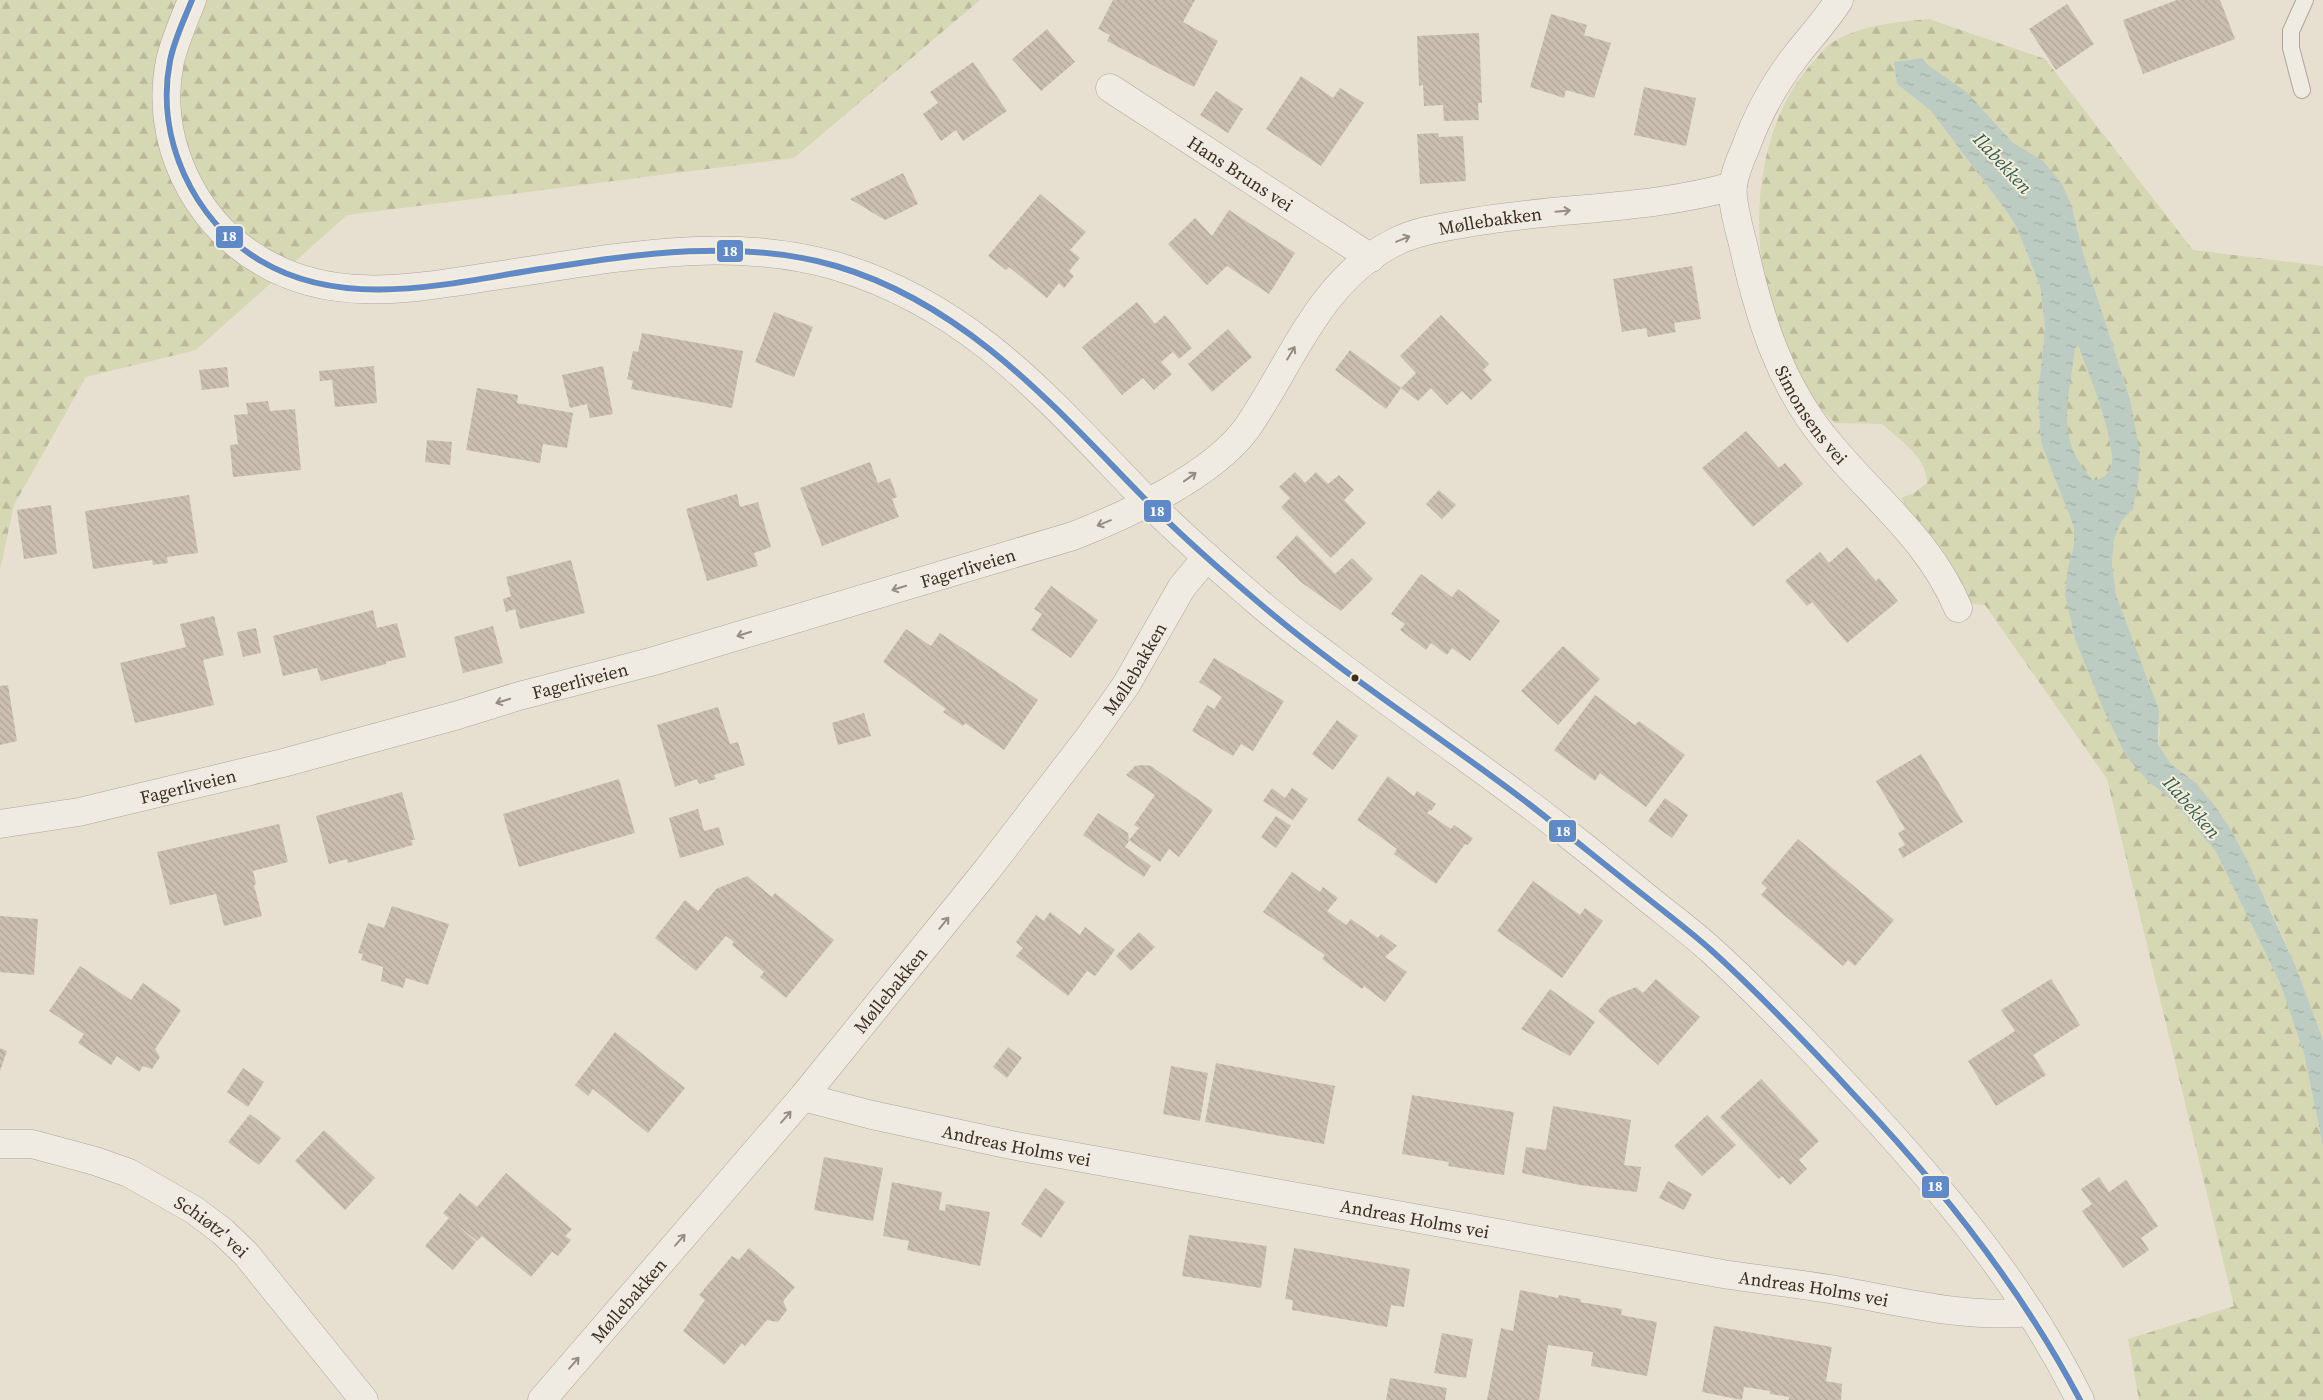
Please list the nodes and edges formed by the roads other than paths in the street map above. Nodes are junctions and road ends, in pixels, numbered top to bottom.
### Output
1 (192, 0) edge
2 (1839, 0) edge
3 (2305, 0) edge
4 (1110, 88) dead end
5 (2302, 90) dead end
6 (1733, 186) junction
7 (1371, 258) junction
8 (1148, 502) junction
9 (1207, 557) junction
10 (1958, 608) dead end
11 (0, 824) edge
12 (803, 1097) junction
13 (0, 1144) edge
14 (2030, 1312) junction
15 (364, 1400) edge
16 (542, 1400) edge
17 (2080, 1400) edge

1 - 8 street
2 - 6 street
3 - 5 lane
4 - 7 street, Hans Bruns vei
7 -> 6 street, Møllebakken
6 - 10 street, Simonsens vei
8 -> 7 street, Møllebakken
8 - 9 street
8 -> 11 street, Fagerliveien
12 -> 9 street, Møllebakken
9 - 14 street
12 - 14 street, Andreas Holms vei
16 -> 12 street, Møllebakken
13 - 15 street, Schiøtz' vei
14 - 17 street

